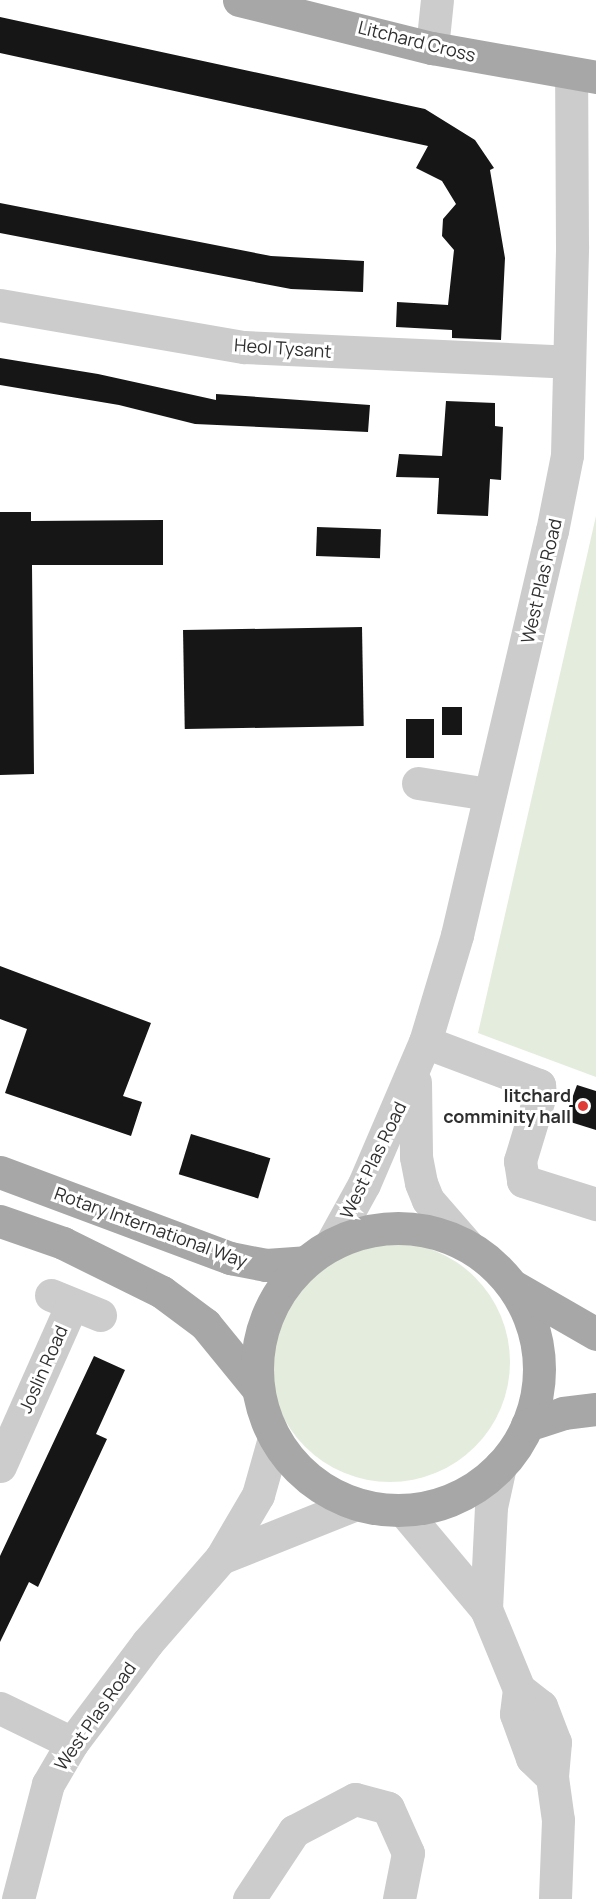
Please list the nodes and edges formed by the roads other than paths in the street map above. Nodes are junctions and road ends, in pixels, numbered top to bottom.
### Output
1 (239, 0) edge
2 (438, 0) edge
3 (432, 48) junction
4 (583, 75) edge
5 (0, 305) edge
6 (569, 362) junction
7 (418, 783) dead end
8 (488, 794) junction
9 (426, 1042) junction
10 (415, 1074) junction
11 (0, 1172) edge
12 (596, 1204) edge
13 (0, 1221) edge
14 (468, 1246) junction
15 (318, 1253) junction
16 (512, 1284) junction
17 (74, 1305) dead end
18 (596, 1334) edge
19 (258, 1389) junction
20 (596, 1409) edge
21 (527, 1425) junction
22 (274, 1438) junction
23 (0, 1466) edge
24 (500, 1467) junction
25 (356, 1504) junction
26 (403, 1510) junction
27 (221, 1558) junction
28 (486, 1609) junction
29 (0, 1708) edge
30 (72, 1743) junction
31 (18, 1899) edge
32 (249, 1899) edge
33 (399, 1899) edge
34 (555, 1899) edge

1 - 3 main road, Litchard Cross
2 - 3 street
3 - 4 main road, Litchard Cross
4 - 6 street, West Plas Road
5 - 6 street, Heol Tysant
6 - 8 street, West Plas Road
7 - 8 street
8 - 9 street, West Plas Road
9 - 10 street, West Plas Road
9 - 12 street
10 - 14 street, West Plas Road
10 - 15 street, West Plas Road
11 - 15 main road, Rotary International Way
13 - 19 main road
14 - 15 main road, Rotary International Way
14 - 16 main road
15 - 19 main road
16 - 18 main road
16 - 21 main road
17 - 23 street, Joslin Road
19 - 22 main road
20 - 21 main road
21 - 24 main road
22 - 25 main road
22 - 27 street, West Plas Road
24 - 26 main road
24 - 28 street
25 - 26 main road
25 - 27 street, West Plas Road
26 - 28 street
27 - 30 street, West Plas Road
28 - 34 street
29 - 30 street
30 - 31 street, West Plas Road
32 - 33 street

